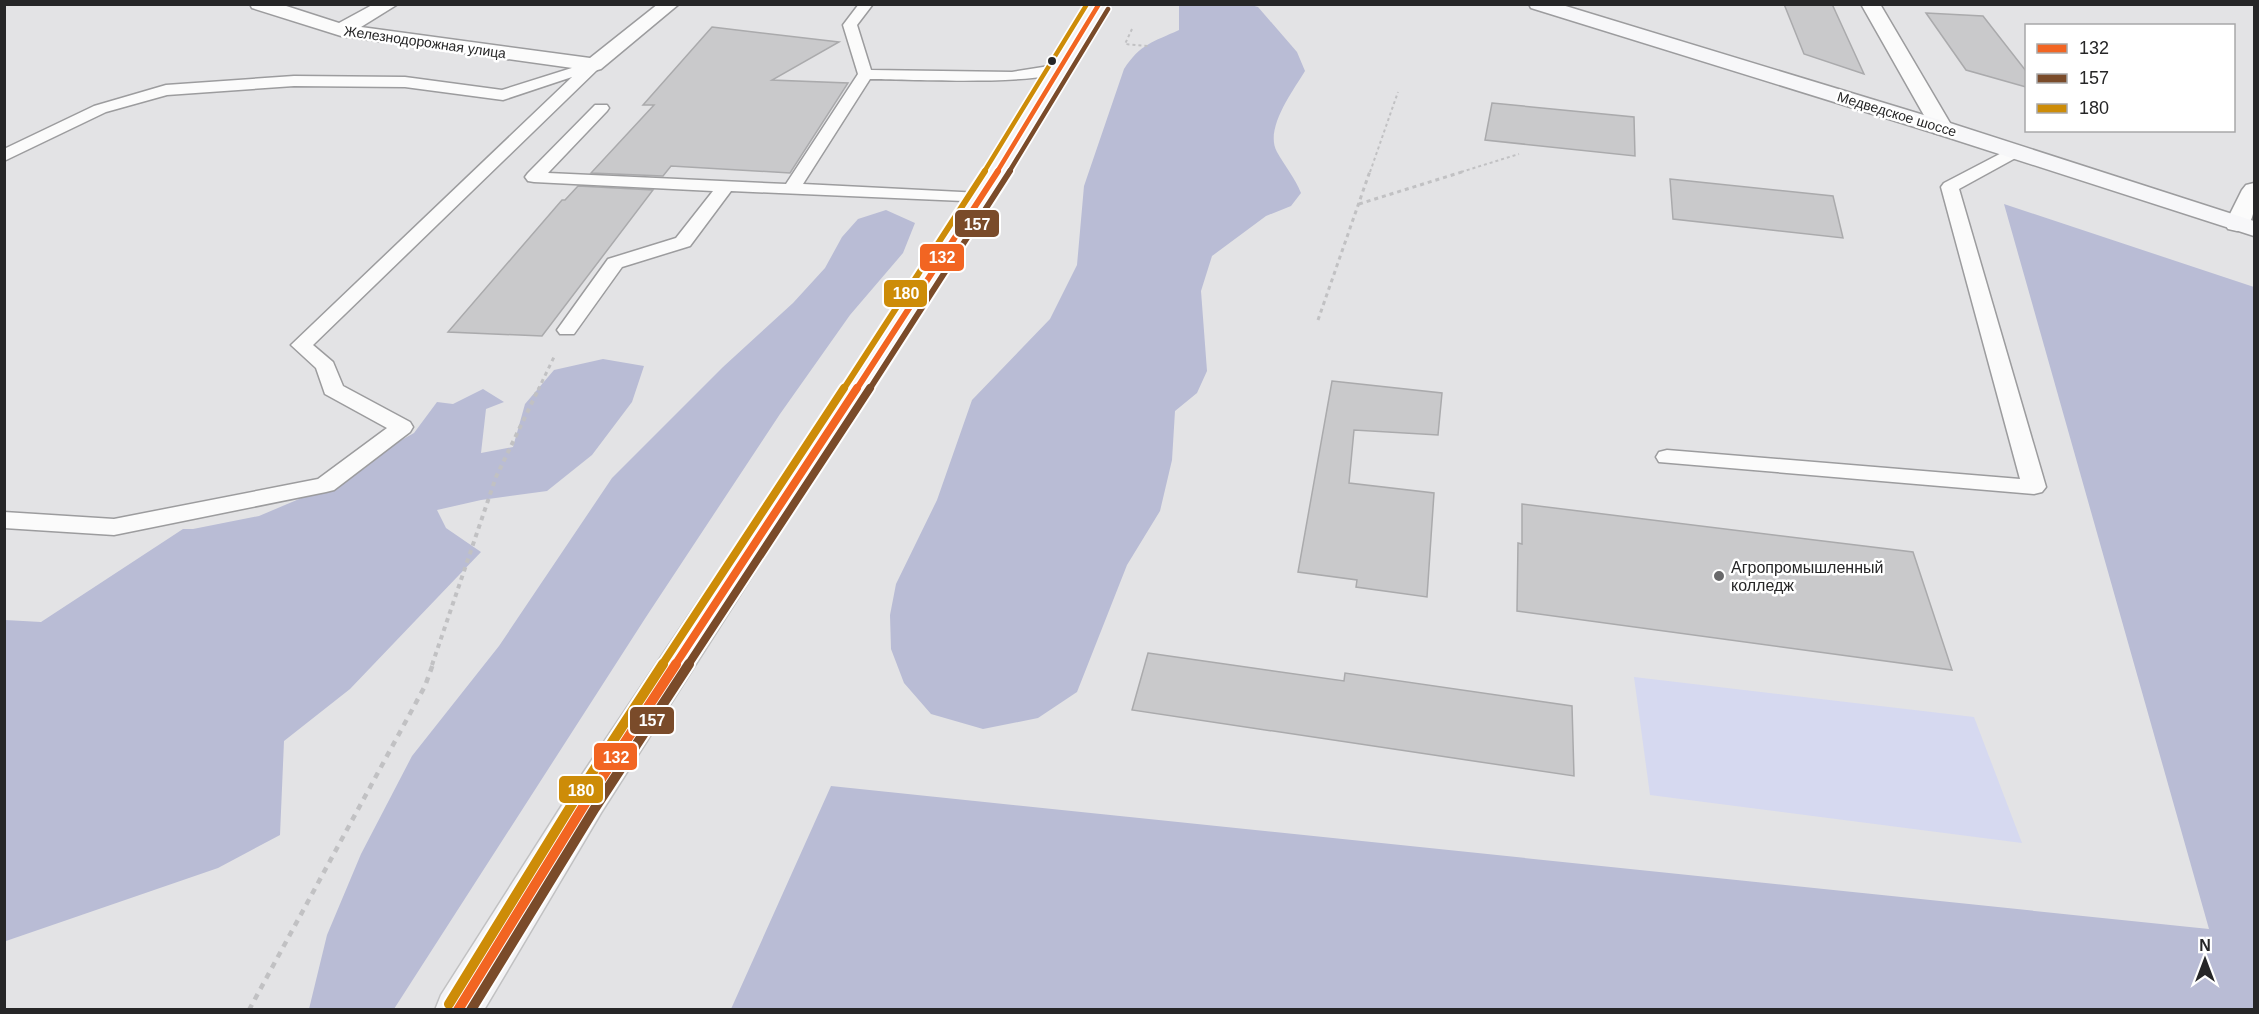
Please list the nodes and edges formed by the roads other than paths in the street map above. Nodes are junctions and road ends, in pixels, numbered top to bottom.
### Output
1 (259, 4) edge
2 (389, 4) edge
3 (670, 4) edge
4 (867, 4) edge
5 (1099, 4) edge
6 (1538, 4) edge
7 (1870, 4) edge
8 (341, 30) junction
9 (594, 65) junction
10 (1062, 68) junction
11 (865, 74) junction
12 (601, 108) dead end
13 (1942, 128) junction
14 (2015, 151) junction
15 (4, 156) edge
16 (725, 187) junction
17 (791, 190) junction
18 (2254, 190) edge
19 (981, 198) junction
20 (2246, 227) edge
21 (567, 330) road end
22 (1667, 457) dead end
23 (4, 520) edge
24 (458, 1010) edge

1 - 8 street, Железнодорожная улица
2 - 8 street
3 - 9 street
4 - 11 lane
5 - 10 main road
6 - 13 main road, Медведское шоссе
7 - 13 street
8 - 9 street, Железнодорожная улица
9 - 15 lane
9 - 23 lane
10 - 11 lane
10 - 19 main road
11 - 17 lane
12 - 16 lane
13 - 14 main road, Медведское шоссе
14 - 20 main road, Медведское шоссе
14 - 22 lane
16 - 17 lane
16 - 21 lane
17 - 19 lane
18 - 20 street
19 - 24 main road

